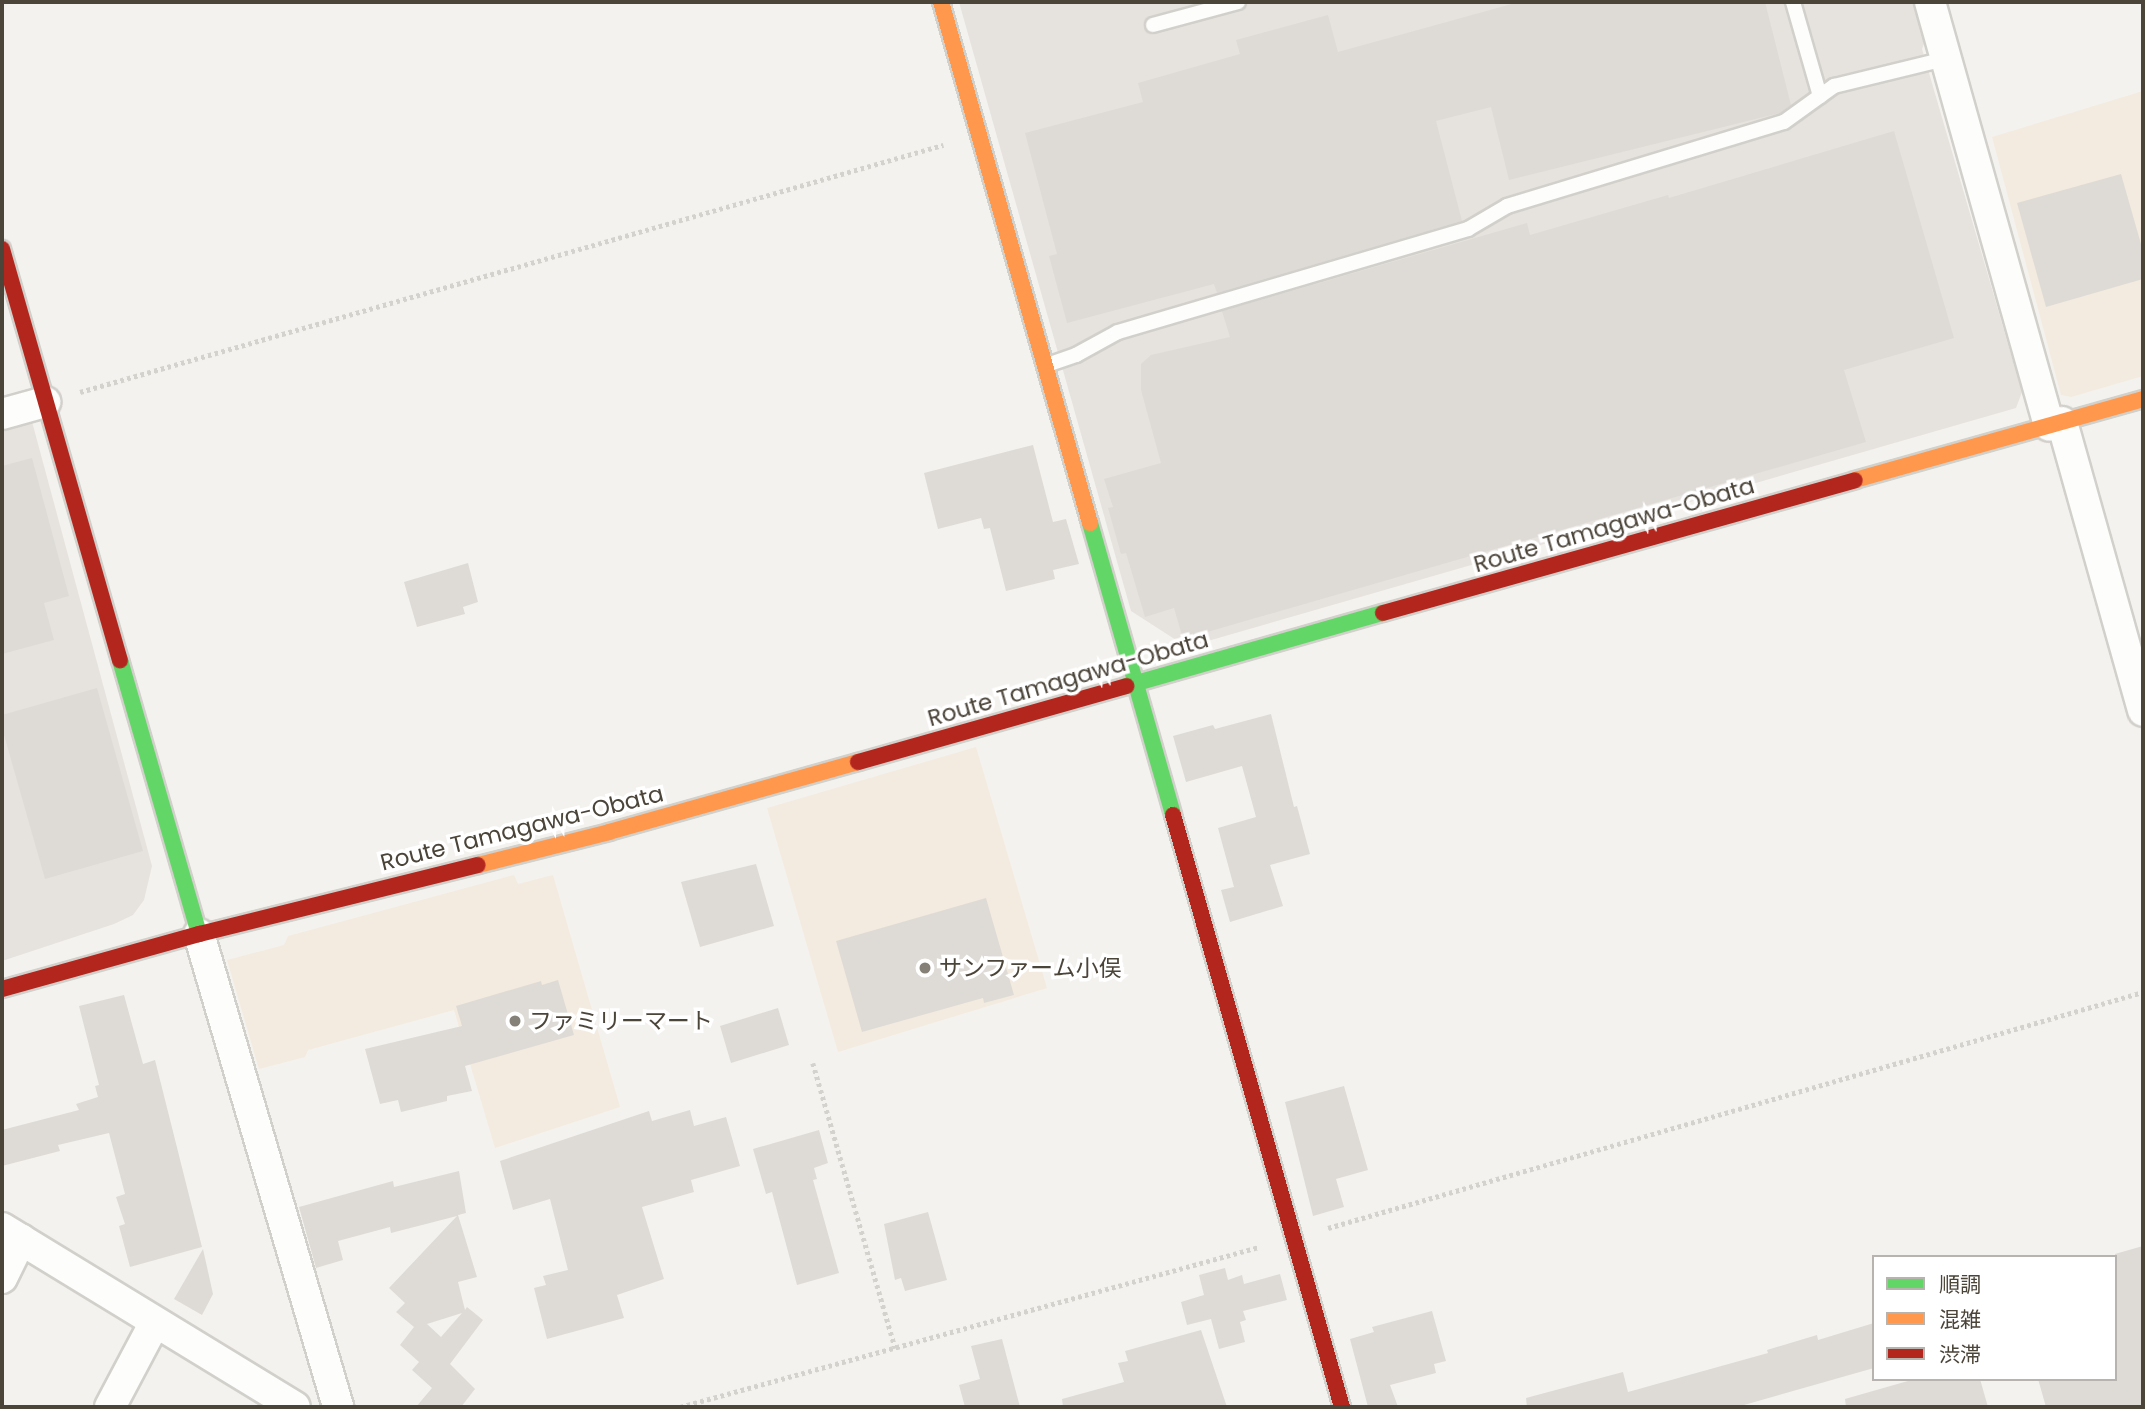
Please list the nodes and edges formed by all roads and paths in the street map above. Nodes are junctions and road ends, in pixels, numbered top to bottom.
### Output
1 (941, 2) edge
2 (1238, 2) edge
3 (1793, 2) edge
4 (1930, 2) edge
5 (1153, 25) dead end
6 (1945, 59) junction
7 (1820, 96) junction
8 (978, 134) junction
9 (2, 249) edge
10 (1043, 366) junction
11 (2143, 399) edge
12 (45, 402) junction
13 (2, 414) edge
14 (2056, 424) junction
15 (1133, 684) junction
16 (2143, 711) edge
17 (199, 934) junction
18 (2, 989) edge
19 (2143, 992) edge
20 (814, 1063) dead end
21 (11, 1234) edge
22 (1295, 1237) junction
23 (2, 1278) edge
24 (155, 1322) junction
25 (895, 1348) junction
26 (110, 1407) edge
27 (295, 1407) edge
28 (338, 1407) edge
29 (680, 1407) edge
30 (1342, 1407) edge

1 - 8 main road
2 - 5 lane
3 - 7 lane
4 - 6 street
6 - 7 lane
6 - 14 street
7 - 10 lane
8 - 10 main road
8 - 12 path
9 - 12 main road
10 - 15 main road
11 - 14 main road, Route Tamagawa-Obata
12 - 13 street
12 - 17 main road
14 - 15 main road, Route Tamagawa-Obata
14 - 16 street
15 - 17 main road, Route Tamagawa-Obata
15 - 22 main road
17 - 18 main road, Route Tamagawa-Obata
17 - 28 street
19 - 22 path
20 - 25 path
21 - 23 street
21 - 24 street
22 - 25 path
22 - 30 main road
24 - 26 street
24 - 27 street
25 - 29 path

